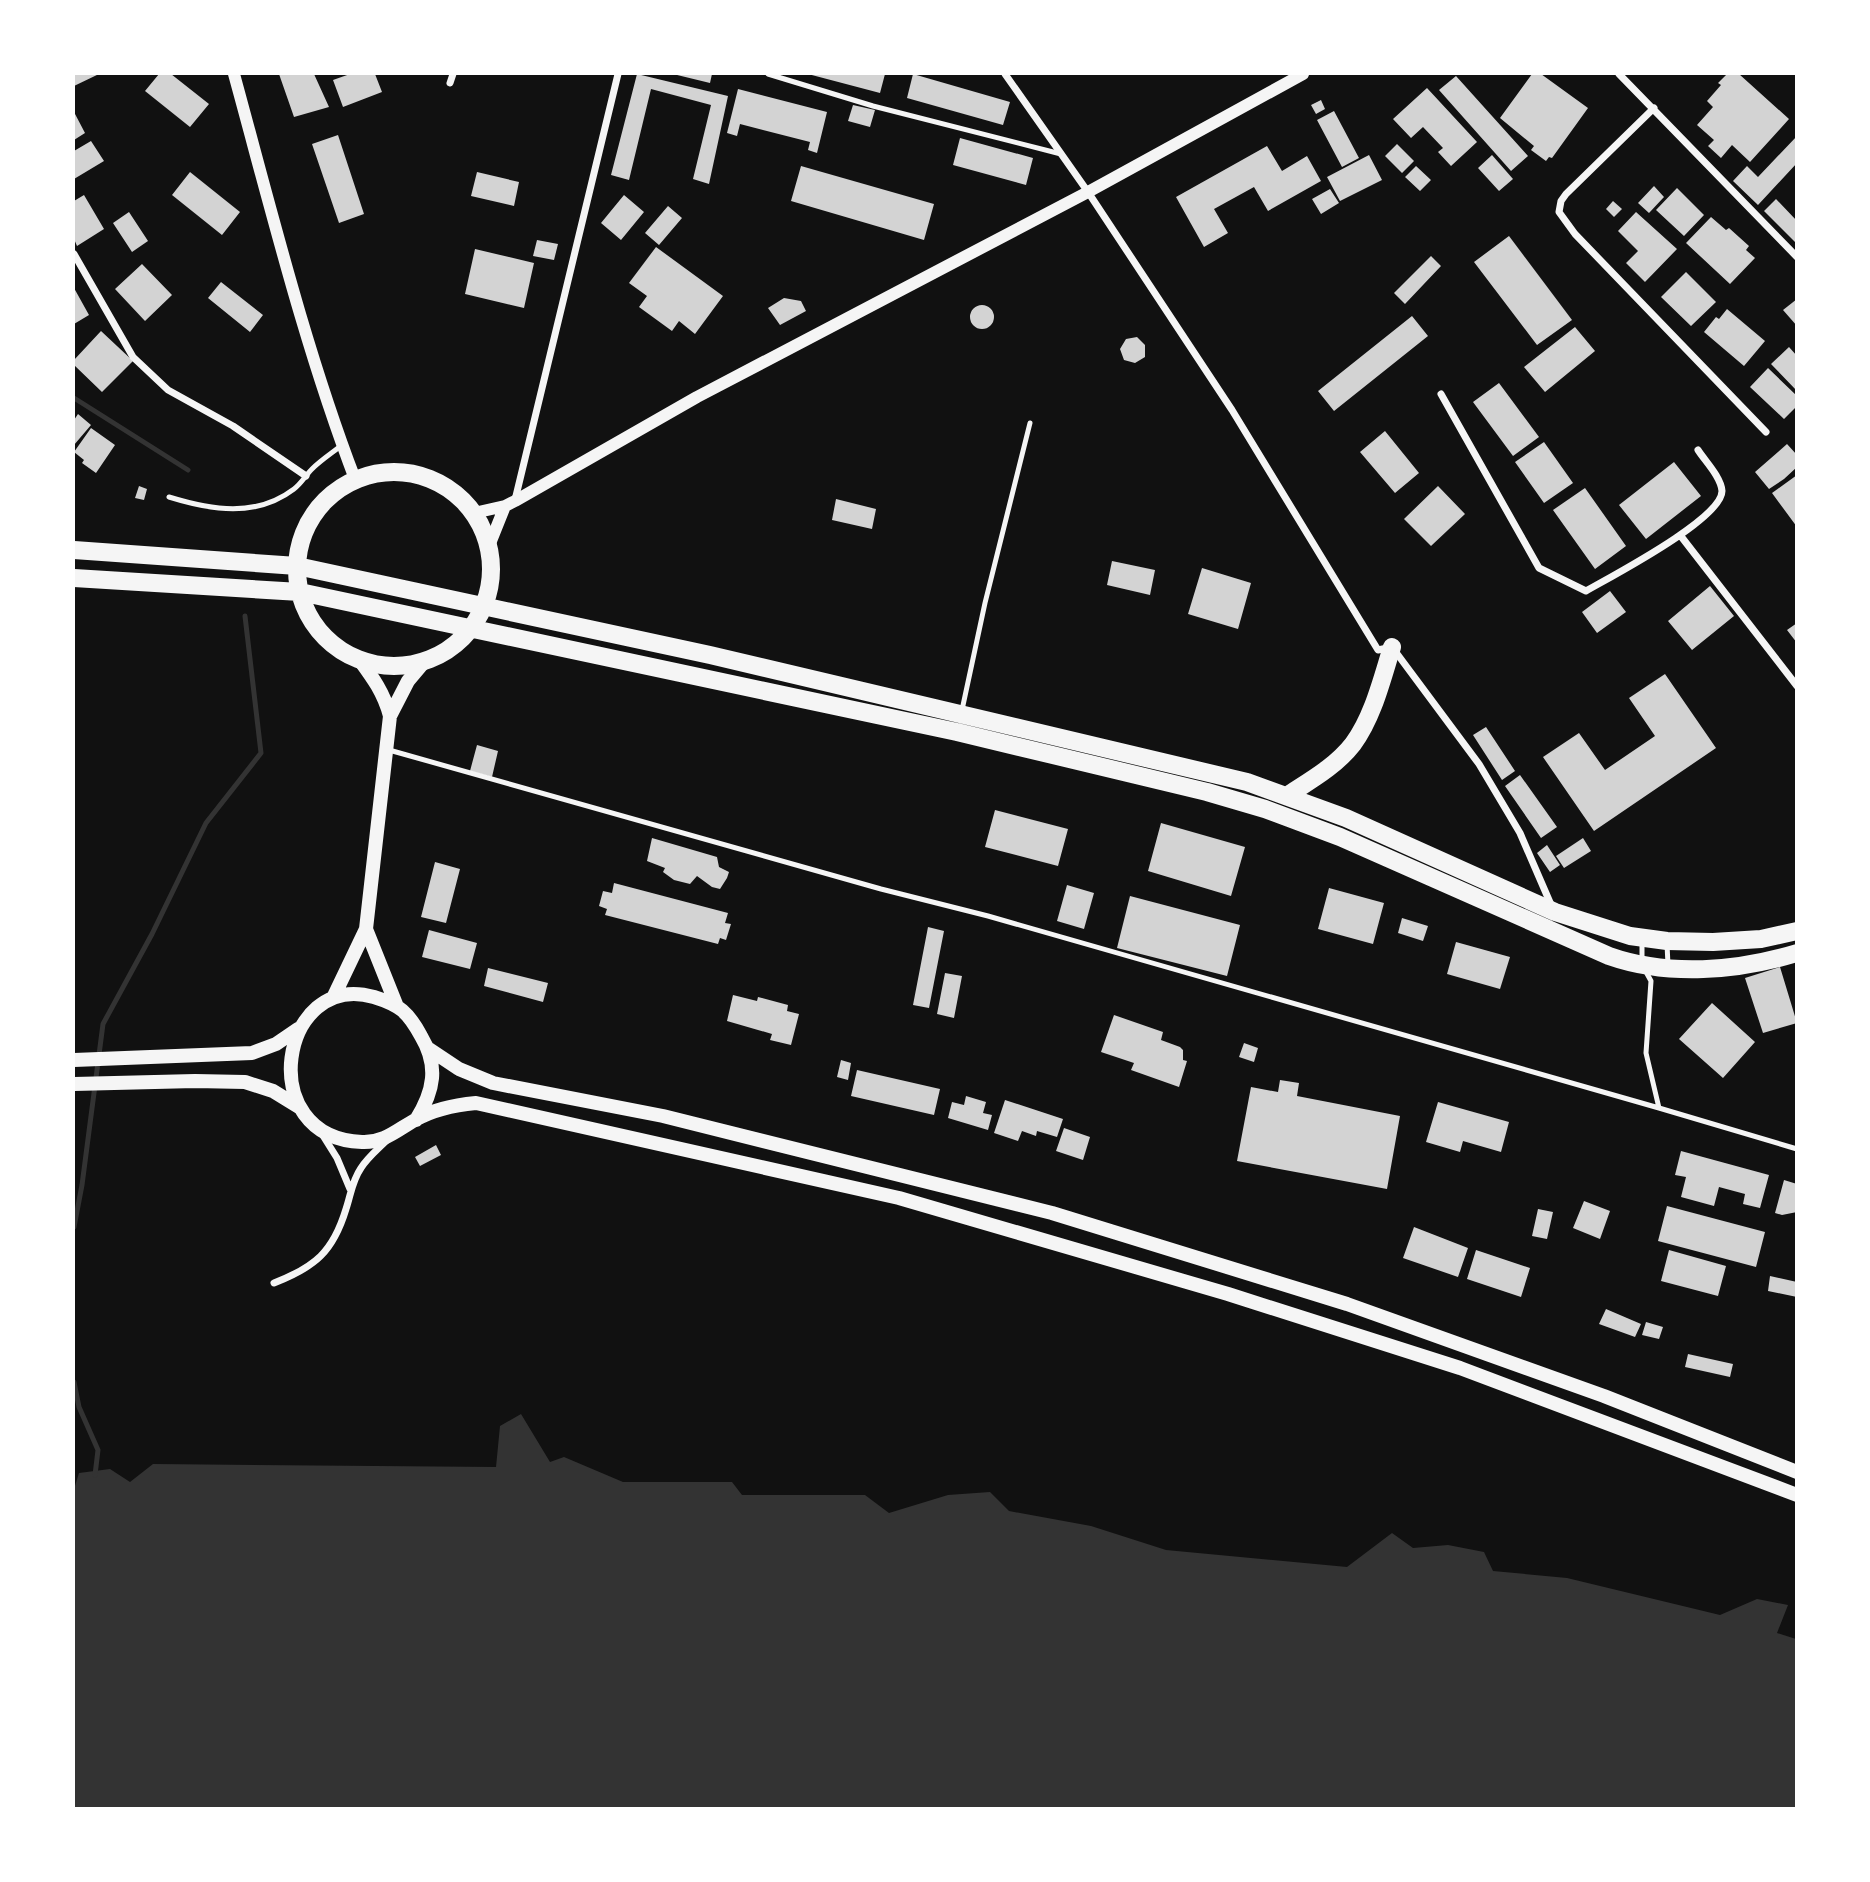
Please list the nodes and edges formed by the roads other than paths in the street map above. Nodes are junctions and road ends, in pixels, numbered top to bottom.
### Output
1 (234, 74) edge
2 (453, 74) edge
3 (618, 74) edge
4 (768, 74) edge
5 (1005, 74) edge
6 (1303, 74) edge
7 (1619, 74) edge
8 (450, 83) dead end
9 (1654, 108) junction
10 (1061, 154) junction
11 (1088, 192) junction
12 (74, 254) edge
13 (1797, 257) edge
14 (1441, 394) dead end
15 (1030, 423) dead end
16 (1766, 432) dead end
17 (342, 445) junction
18 (1698, 450) dead end
19 (306, 476) junction
20 (355, 479) junction
21 (169, 497) dead end
22 (510, 503) junction
23 (474, 513) junction
24 (1680, 535) junction
25 (489, 546) junction
26 (74, 550) edge
27 (297, 566) junction
28 (74, 578) edge
29 (300, 592) junction
30 (485, 606) junction
31 (472, 628) junction
32 (1392, 647) junction
33 (359, 659) junction
34 (424, 662) junction
35 (1797, 686) edge
36 (961, 713) junction
37 (390, 716) junction
38 (388, 750) junction
39 (1289, 795) junction
40 (1555, 912) junction
41 (366, 929) junction
42 (1797, 931) edge
43 (1642, 938) junction
44 (1667, 941) junction
45 (1797, 953) edge
46 (1668, 968) junction
47 (1647, 974) junction
48 (333, 998) junction
49 (396, 1004) junction
50 (298, 1029) junction
51 (429, 1049) junction
52 (74, 1060) edge
53 (74, 1084) edge
54 (299, 1107) junction
55 (1659, 1108) junction
56 (416, 1120) junction
57 (318, 1128) junction
58 (389, 1138) junction
59 (1797, 1149) edge
60 (350, 1189) junction
61 (274, 1283) dead end
62 (1797, 1472) edge
63 (1797, 1495) edge

1 - 17 street
2 - 8 street
3 - 22 street
4 - 10 lane
5 - 10 street
6 - 11 street
7 - 9 street
9 - 13 street
9 - 16 street
10 - 11 street
11 - 22 street
11 - 32 street
12 - 19 street
14 - 24 street
15 - 36 lane
17 - 19 lane
17 - 20 street
18 - 24 street
19 - 21 lane
20 - 23 main road
20 - 27 main road
22 - 23 street
22 - 25 street
23 - 25 main road
24 - 35 street
25 - 30 main road
26 - 27 main road
27 - 29 main road
27 - 30 main road
28 - 29 main road
29 - 31 main road
29 - 33 main road
30 - 31 main road
30 - 36 main road
31 - 34 main road
31 - 47 main road
32 - 39 main road
32 - 40 street
33 - 34 main road
33 - 37 main road
34 - 37 main road
36 - 39 main road
37 - 38 main road
38 - 41 main road
38 - 55 lane
39 - 40 main road
40 - 43 main road
41 - 48 main road
41 - 49 main road
42 - 44 main road
43 - 44 main road
43 - 47 lane
44 - 46 lane
45 - 46 main road
46 - 47 main road
47 - 55 lane
48 - 49 main road
48 - 50 main road
49 - 51 main road
50 - 52 main road
50 - 54 main road
51 - 56 main road
51 - 62 main road
53 - 54 main road
54 - 57 main road
55 - 59 lane
56 - 58 main road
56 - 63 main road
57 - 58 main road
57 - 60 street
58 - 60 street
60 - 61 street

